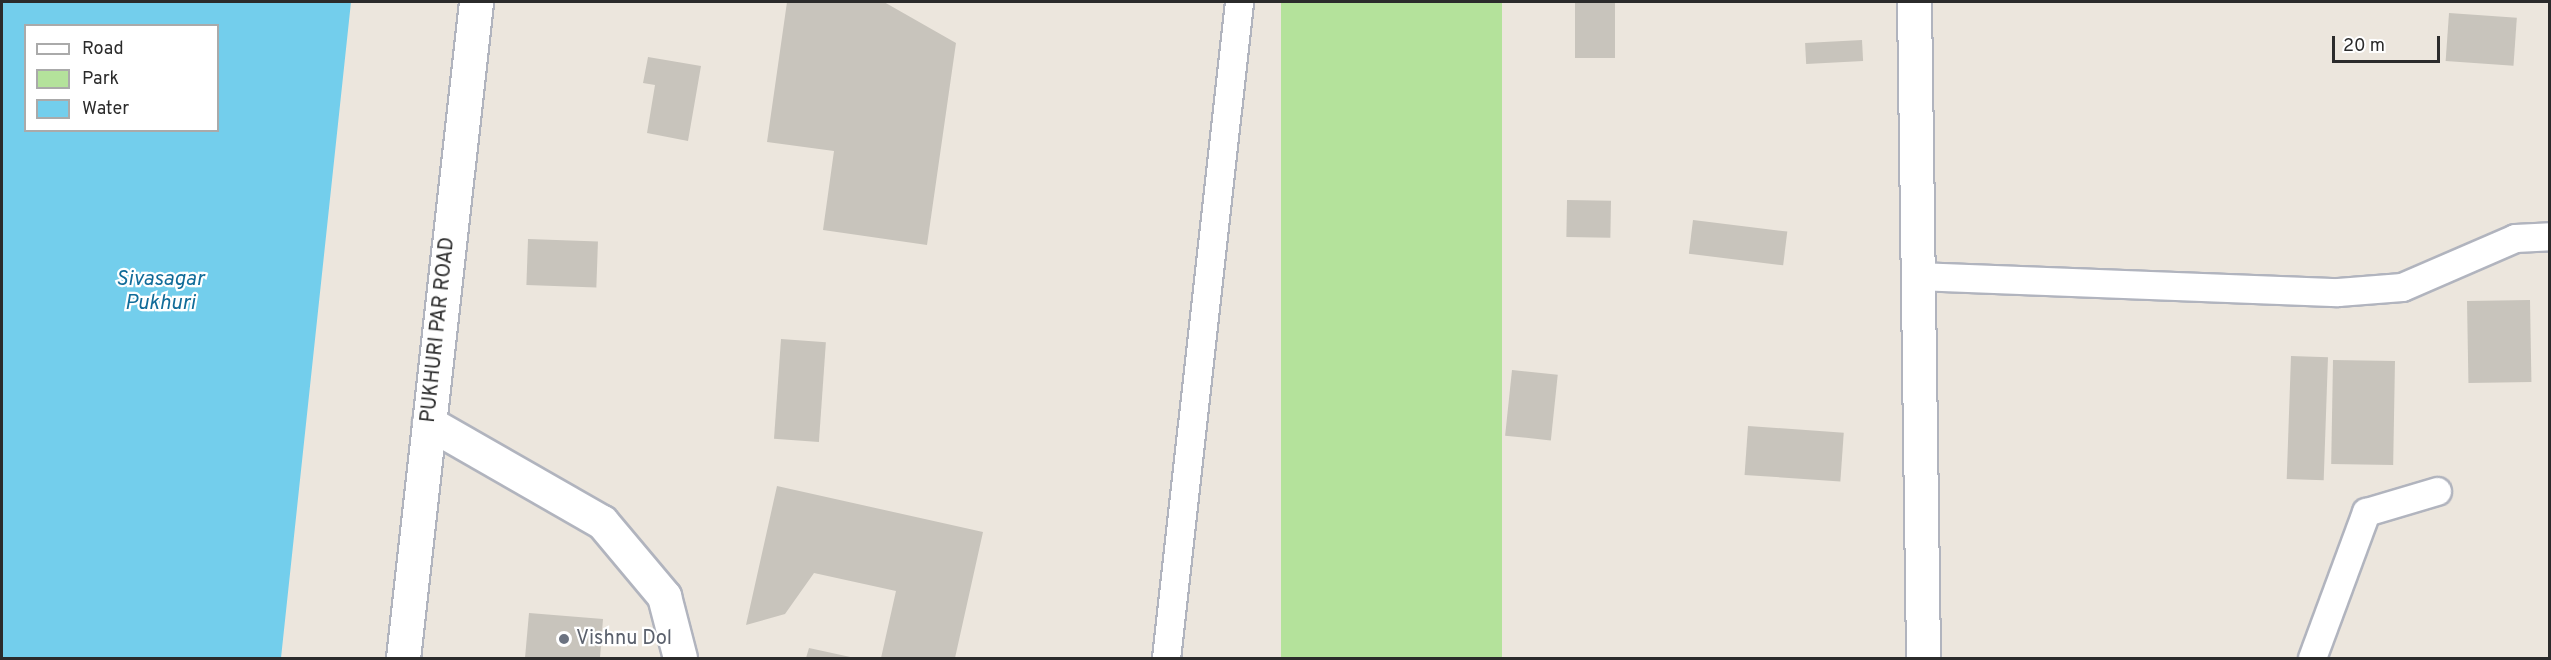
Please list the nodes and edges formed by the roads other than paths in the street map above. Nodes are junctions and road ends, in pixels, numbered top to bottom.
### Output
1 (476, 2) edge
2 (1239, 2) edge
3 (1914, 2) edge
4 (2550, 236) edge
5 (1916, 276) junction
6 (429, 423) junction
7 (2437, 491) dead end
8 (403, 658) edge
9 (680, 658) edge
10 (1166, 658) edge
11 (1923, 658) edge
12 (2312, 658) edge

1 - 6 street, PUKHURI PAR ROAD
2 - 10 street
3 - 5 street
4 - 5 street
5 - 11 street
6 - 8 street, PUKHURI PAR ROAD
6 - 9 street
7 - 12 street

